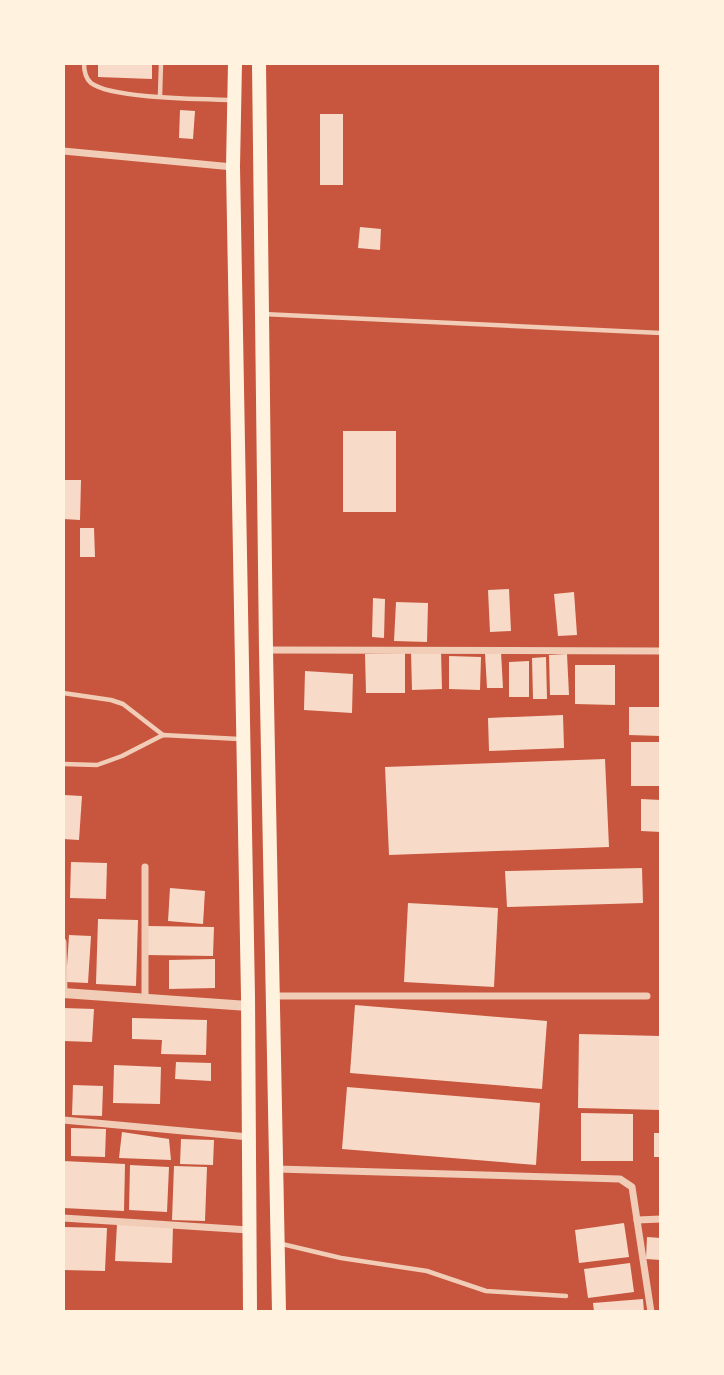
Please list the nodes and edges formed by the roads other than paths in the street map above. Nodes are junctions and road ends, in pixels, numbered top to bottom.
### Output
1 (84, 63) edge
2 (161, 63) edge
3 (235, 63) edge
4 (259, 63) edge
5 (160, 96) junction
6 (234, 100) junction
7 (63, 151) edge
8 (233, 167) junction
9 (262, 314) junction
10 (661, 333) edge
11 (266, 650) junction
12 (661, 651) edge
13 (63, 693) edge
14 (163, 735) junction
15 (244, 739) junction
16 (63, 764) edge
17 (145, 867) dead end
18 (63, 942) edge
19 (64, 993) edge
20 (273, 996) junction
21 (647, 996) dead end
22 (145, 999) junction
23 (248, 1006) junction
24 (63, 1120) edge
25 (249, 1137) junction
26 (276, 1169) junction
27 (63, 1218) edge
28 (661, 1219) edge
29 (637, 1220) junction
30 (250, 1230) junction
31 (277, 1243) junction
32 (566, 1296) dead end
33 (250, 1312) edge
34 (279, 1312) edge
35 (651, 1312) edge

1 - 5 lane
2 - 5 lane
3 - 6 highway
4 - 9 highway
5 - 6 lane
6 - 8 highway
7 - 8 street
8 - 15 highway
9 - 10 lane
9 - 11 highway
11 - 12 street
11 - 20 highway
13 - 14 lane
14 - 15 lane
14 - 16 lane
15 - 23 highway
17 - 22 street
18 - 19 street
19 - 22 street
20 - 21 street
20 - 26 highway
22 - 23 street
23 - 25 highway
24 - 25 street
25 - 30 highway
26 - 29 street
26 - 31 highway
27 - 30 street
28 - 29 street
29 - 35 street
30 - 33 highway
31 - 32 lane
31 - 34 highway

